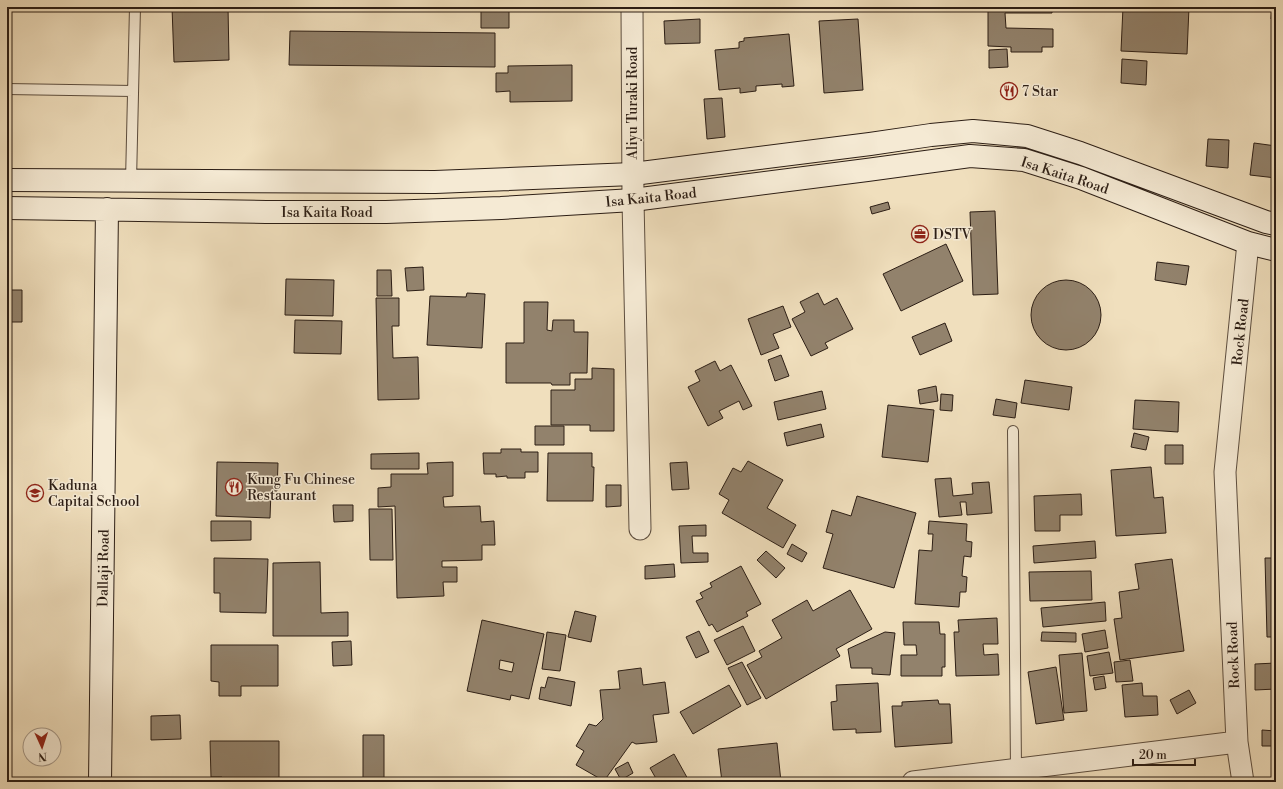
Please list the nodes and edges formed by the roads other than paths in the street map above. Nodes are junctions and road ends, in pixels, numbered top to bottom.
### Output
1 (135, 7) edge
2 (632, 7) edge
3 (7, 89) edge
4 (133, 91) junction
5 (633, 174) junction
6 (7, 180) edge
7 (130, 181) junction
8 (633, 200) junction
9 (7, 208) edge
10 (107, 209) junction
11 (1276, 224) edge
12 (1248, 243) junction
13 (1276, 250) edge
14 (1013, 430) dead end
15 (640, 529) dead end
16 (1237, 742) junction
17 (1016, 769) junction
18 (100, 782) edge
19 (913, 782) edge
20 (1243, 782) edge

1 - 4 lane
2 - 5 street, Aliyu Turaki Road
3 - 4 lane
4 - 7 lane
5 - 7 main road, Isa Kaita Road
5 - 8 street, Aliyu Turaki Road
5 - 11 main road, Isa Kaita Road
6 - 7 main road, Isa Kaita Road
8 - 10 main road, Isa Kaita Road
8 - 12 main road, Isa Kaita Road
8 - 15 street, Aliyu Turaki Road
9 - 10 main road, Isa Kaita Road
10 - 18 main road, Dallaji Road
12 - 13 main road, Isa Kaita Road
12 - 16 street, Rock Road
14 - 17 lane
16 - 17 street
16 - 20 street, Rock Road
17 - 19 street

